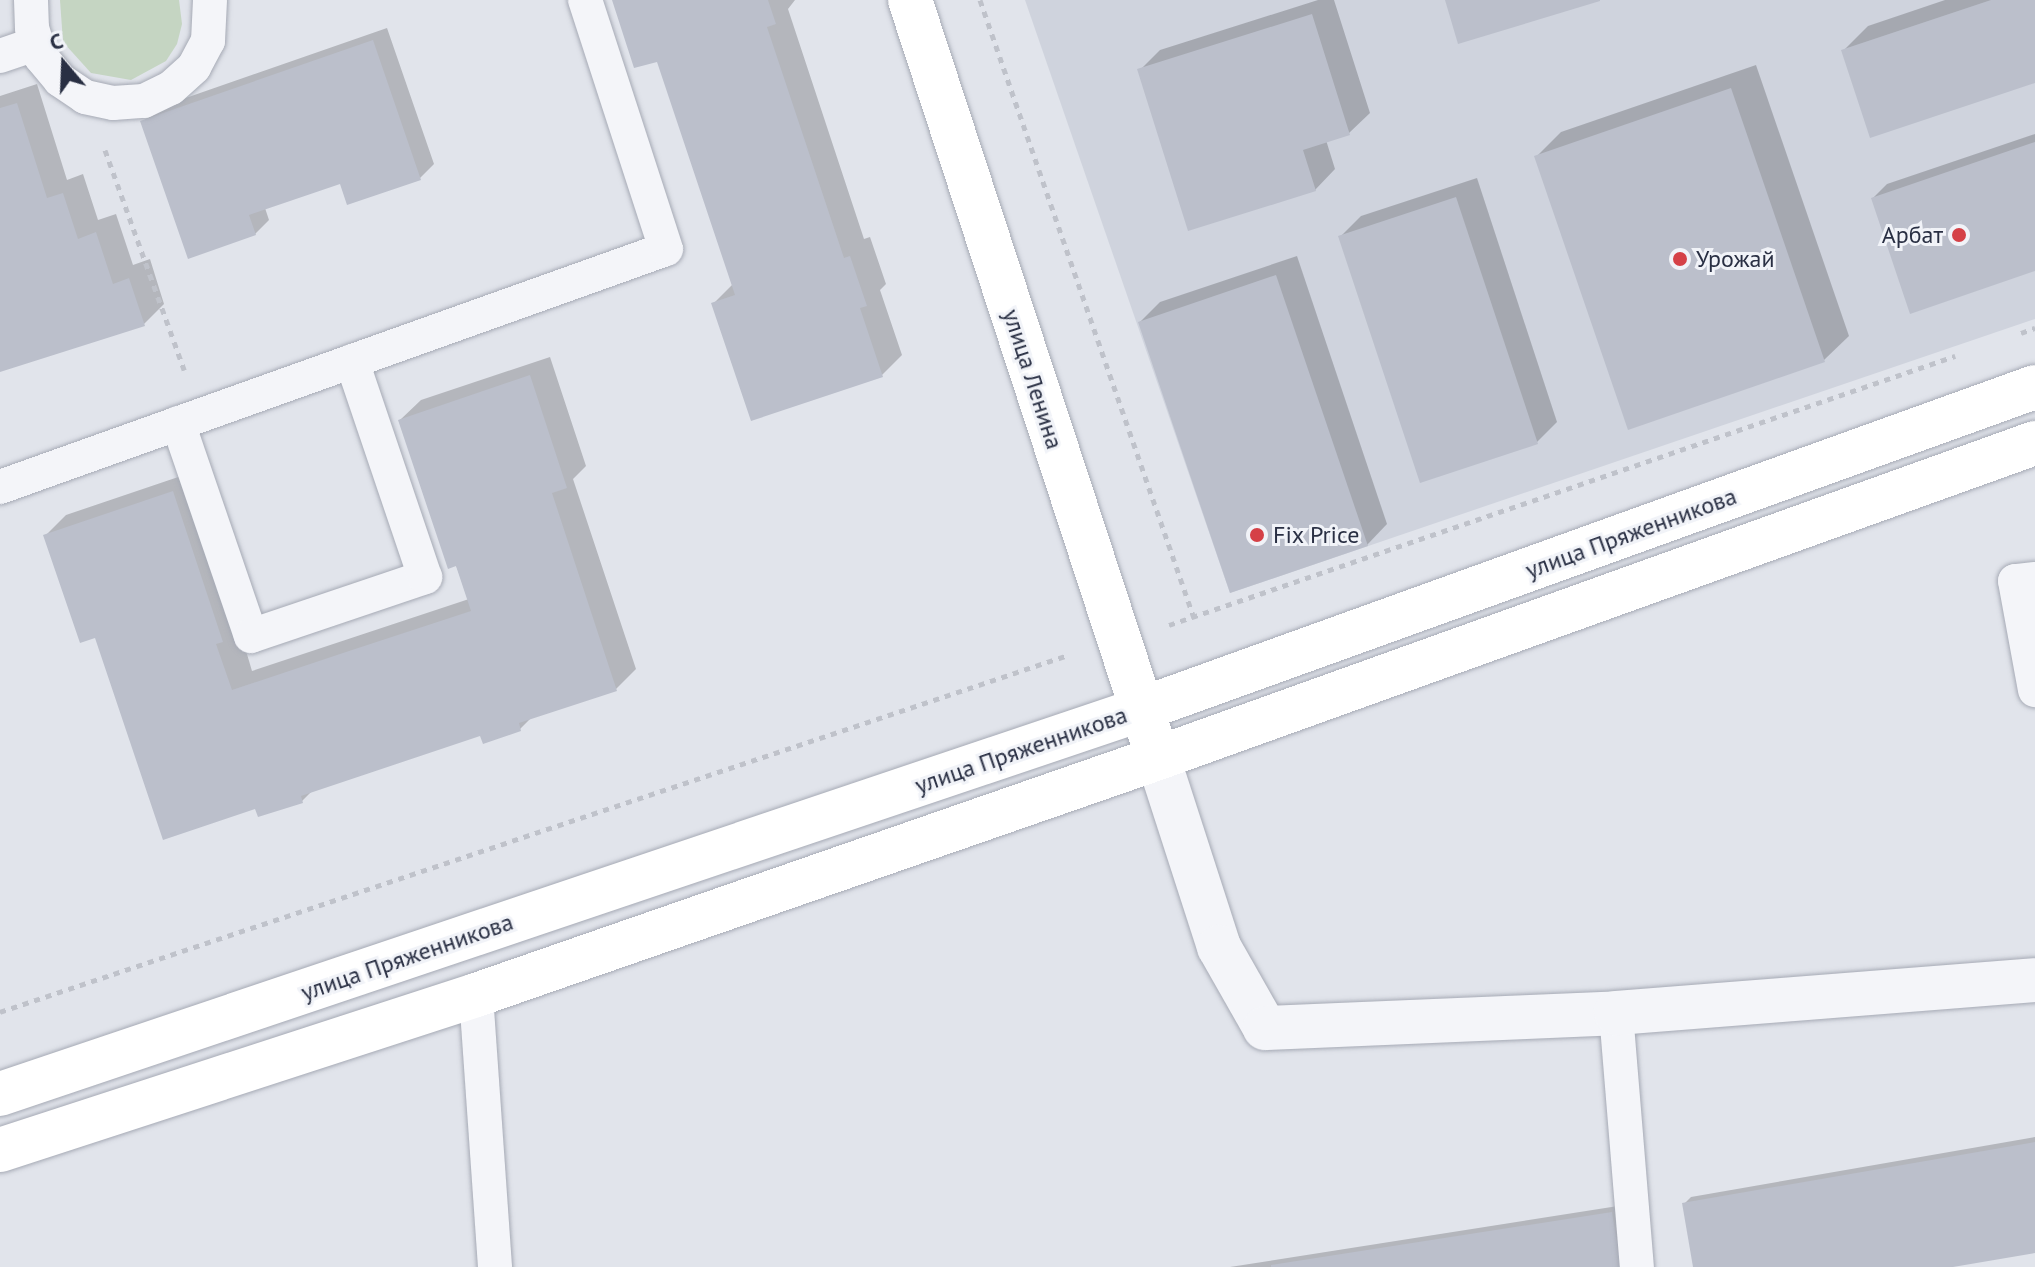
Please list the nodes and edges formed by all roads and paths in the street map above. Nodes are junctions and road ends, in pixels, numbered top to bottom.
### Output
1 (31, 0) edge
2 (210, 0) edge
3 (585, 0) edge
4 (910, 0) edge
5 (980, 0) edge
6 (37, 43) junction
7 (0, 56) edge
8 (85, 97) junction
9 (2035, 328) edge
10 (2005, 339) dead end
11 (1960, 354) dead end
12 (352, 361) junction
13 (2035, 387) edge
14 (190, 419) junction
15 (2035, 443) edge
16 (0, 487) edge
17 (2035, 579) edge
18 (1194, 618) junction
19 (1117, 639) junction
20 (2035, 690) edge
21 (1142, 709) junction
22 (1158, 758) junction
23 (2035, 980) edge
24 (476, 995) junction
25 (0, 1012) edge
26 (1616, 1013) junction
27 (0, 1094) edge
28 (0, 1150) edge
29 (495, 1267) edge
30 (1637, 1267) edge

1 - 6 lane
2 - 8 lane
3 - 12 lane
4 - 19 main road, улица Ленина
5 - 18 path
6 - 7 lane
6 - 8 lane
8 - 14 path
9 - 10 path
11 - 18 path
12 - 14 lane
12 - 14 lane
13 - 21 main road, улица Пряженникова
14 - 16 lane
15 - 22 main road
17 - 20 lane
18 - 19 path
19 - 21 main road, улица Ленина
19 - 25 path
21 - 22 main road, улица Ленина
21 - 27 main road, улица Пряженникова
22 - 24 main road
22 - 26 street
23 - 26 street
24 - 28 main road
24 - 29 lane
26 - 30 lane

